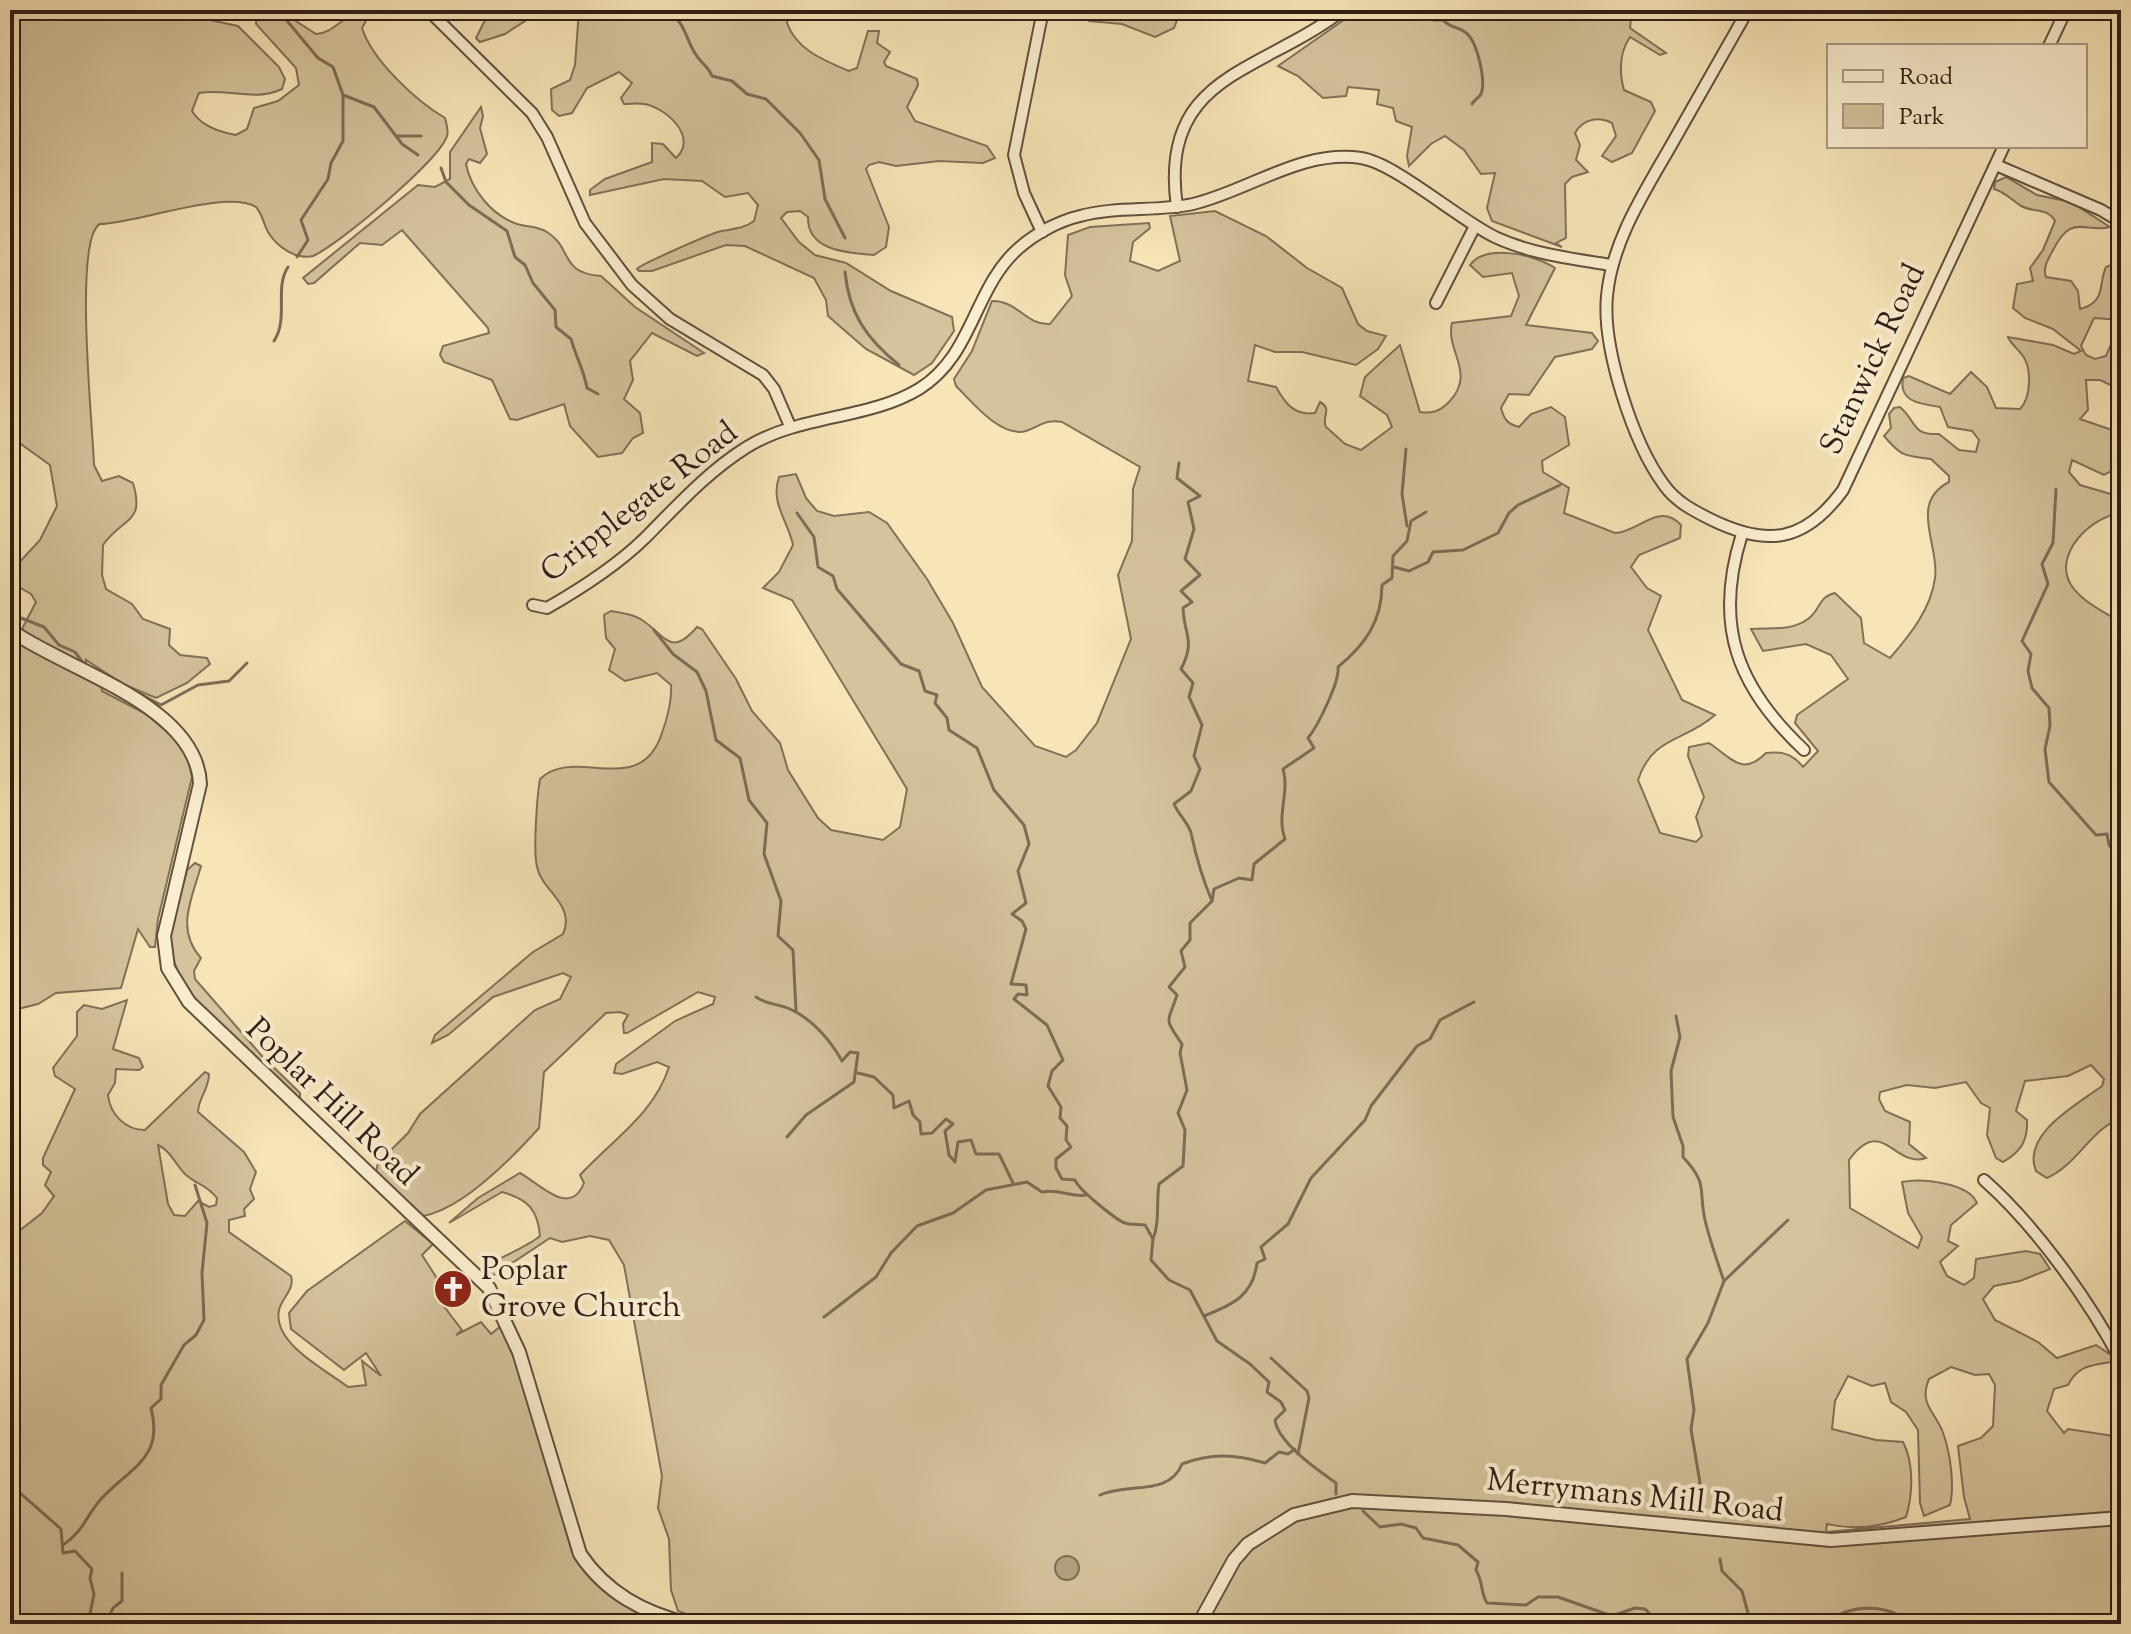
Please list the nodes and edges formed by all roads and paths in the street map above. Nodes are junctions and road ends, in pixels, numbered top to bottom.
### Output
1 (428, 10) edge
2 (1043, 10) edge
3 (1343, 10) edge
4 (1748, 10) edge
5 (2066, 10) edge
6 (2050, 44) edge
7 (2003, 148) edge
8 (1996, 165) junction
9 (1177, 207) junction
10 (2121, 222) edge
11 (1475, 226) junction
12 (1042, 232) junction
13 (1611, 265) junction
14 (1436, 303) dead end
15 (790, 426) junction
16 (1742, 534) junction
17 (533, 605) dead end
18 (10, 630) edge
19 (1804, 750) dead end
20 (1984, 1180) dead end
21 (2121, 1361) edge
22 (2121, 1518) edge
23 (689, 1624) edge
24 (779, 1624) edge
25 (912, 1624) edge
26 (1199, 1624) edge

1 - 15 street
2 - 12 street
3 - 9 street
4 - 13 street
5 - 6 street
7 - 8 street, Stanwick Road
8 - 10 street
8 - 16 street, Stanwick Road
9 - 11 street, Cripplegate Road
9 - 12 street, Cripplegate Road
11 - 13 street, Cripplegate Road
11 - 14 street
12 - 15 street, Cripplegate Road
13 - 16 street
15 - 17 street, Cripplegate Road
16 - 19 street
18 - 23 street, Poplar Hill Road
20 - 21 street
22 - 26 street, Merrymans Mill Road
24 - 25 street

